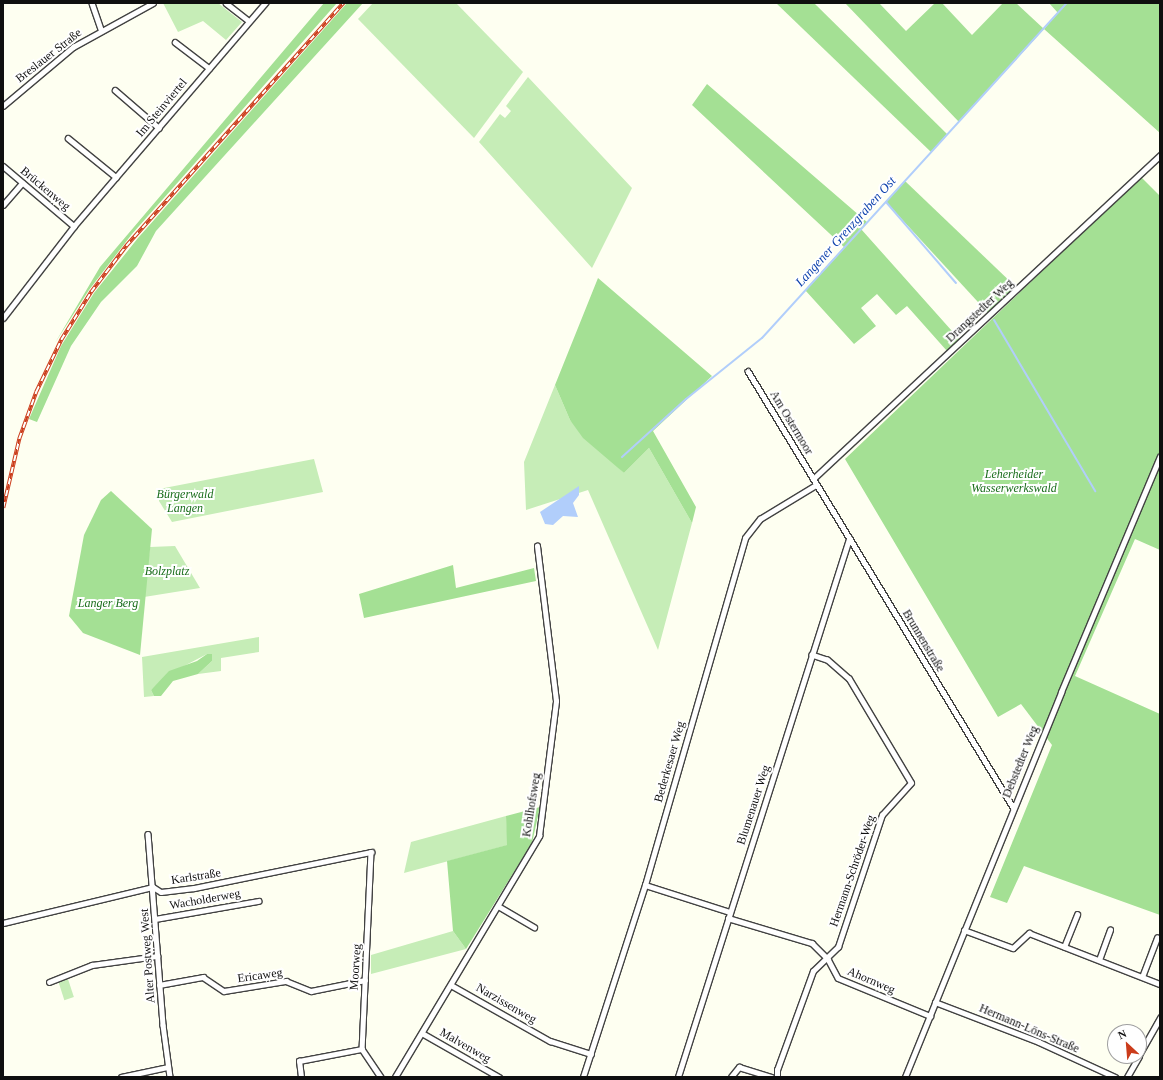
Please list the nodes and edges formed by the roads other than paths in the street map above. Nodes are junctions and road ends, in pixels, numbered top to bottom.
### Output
1 (92, 3) edge
2 (152, 3) edge
3 (226, 3) edge
4 (265, 3) edge
5 (249, 21) junction
6 (101, 29) junction
7 (175, 42) dead end
8 (209, 68) junction
9 (115, 90) dead end
10 (3, 106) edge
11 (158, 128) junction
12 (68, 138) dead end
13 (1160, 155) edge
14 (3, 166) edge
15 (116, 177) junction
16 (22, 183) junction
17 (3, 204) edge
18 (74, 226) junction
19 (3, 318) edge
20 (748, 371) dead end
21 (1160, 457) edge
22 (813, 479) junction
23 (816, 485) junction
24 (849, 539) junction
25 (537, 546) dead end
26 (812, 655) junction
27 (1014, 807) junction
28 (148, 834) dead end
29 (371, 852) joint
30 (645, 885) junction
31 (153, 887) junction
32 (258, 901) dead end
33 (498, 906) junction
34 (730, 912) junction
35 (1076, 914) dead end
36 (728, 918) junction
37 (155, 919) junction
38 (3, 923) edge
39 (534, 927) dead end
40 (964, 930) junction
41 (1110, 930) dead end
42 (1157, 938) dead end
43 (1064, 947) junction
44 (157, 956) junction
45 (828, 959) junction
46 (1099, 960) junction
47 (1142, 977) junction
48 (365, 980) junction
49 (49, 982) dead end
50 (1160, 984) edge
51 (159, 985) junction
52 (451, 985) junction
53 (935, 1002) junction
54 (930, 1016) junction
55 (1160, 1018) edge
56 (422, 1033) junction
57 (1147, 1042) edge
58 (362, 1049) junction
59 (591, 1054) junction
60 (1134, 1064) edge
61 (168, 1067) junction
62 (121, 1077) edge
63 (170, 1077) edge
64 (301, 1077) edge
65 (381, 1077) edge
66 (395, 1077) edge
67 (499, 1077) edge
68 (583, 1077) edge
69 (678, 1077) edge
70 (731, 1077) edge
71 (772, 1077) edge
72 (777, 1077) edge
73 (906, 1077) edge
74 (1115, 1077) edge
75 (1127, 1077) edge

1 - 6 street
2 - 6 street, Breslauer Straße
3 - 5 street
4 - 5 street, Im Steinviertel
5 - 8 street, Im Steinviertel
6 - 10 street, Breslauer Straße
7 - 8 street
8 - 11 street, Im Steinviertel
9 - 11 street
11 - 15 street, Im Steinviertel
12 - 15 street
13 - 22 street, Drangstedter Weg
14 - 16 street, Brückenweg
15 - 18 street, Im Steinviertel
16 - 17 street
16 - 18 street, Brückenweg
18 - 19 street, Im Steinviertel
20 - 22 street, Am Ostermoor
21 - 27 street, Debstedter Weg
22 - 23 street, Am Ostermoor
23 - 24 street, Brunnenstraße
23 - 30 street, Bederkesaer Weg
24 - 26 street, Blumenauer Weg
24 - 27 street, Brunnenstraße
25 - 33 street, Kohlhofsweg
26 - 34 street, Blumenauer Weg
26 - 45 street, Hermann-Schröder-Weg
27 - 40 street, Debstedter Weg
28 - 31 street, Alter Postweg West
29 - 31 street, Karlstraße
29 - 48 street, Moorweg
30 - 34 street
30 - 59 street, Bederkesaer Weg
31 - 37 street, Alter Postweg West
31 - 38 street, Karlstraße
32 - 37 street, Wacholderweg
33 - 39 street
33 - 52 street, Kohlhofsweg
34 - 36 street, Blumenauer Weg
35 - 43 street
36 - 45 street, Ahornweg
36 - 69 street, Blumenauer Weg
37 - 44 street, Alter Postweg West
40 - 43 street
40 - 53 street, Debstedter Weg
41 - 46 street
42 - 47 street
43 - 46 street
44 - 49 street
44 - 51 street, Alter Postweg West
45 - 54 street, Ahornweg
45 - 72 street, Hermann-Schröder-Weg
46 - 47 street
47 - 50 street
48 - 51 street, Ericaweg
48 - 58 street, Moorweg
51 - 61 street, Alter Postweg West
52 - 56 street, Kohlhofsweg
52 - 59 street, Narzissenweg
53 - 54 street, Debstedter Weg
53 - 74 street, Hermann-Löns-Straße
54 - 73 street, Debstedter Weg
55 - 57 street
56 - 66 street, Kohlhofsweg
56 - 67 street, Malvenweg
58 - 64 street
58 - 65 street
59 - 68 street, Bederkesaer Weg
60 - 75 street
61 - 62 street
61 - 63 street, Alter Postweg West
70 - 71 street

